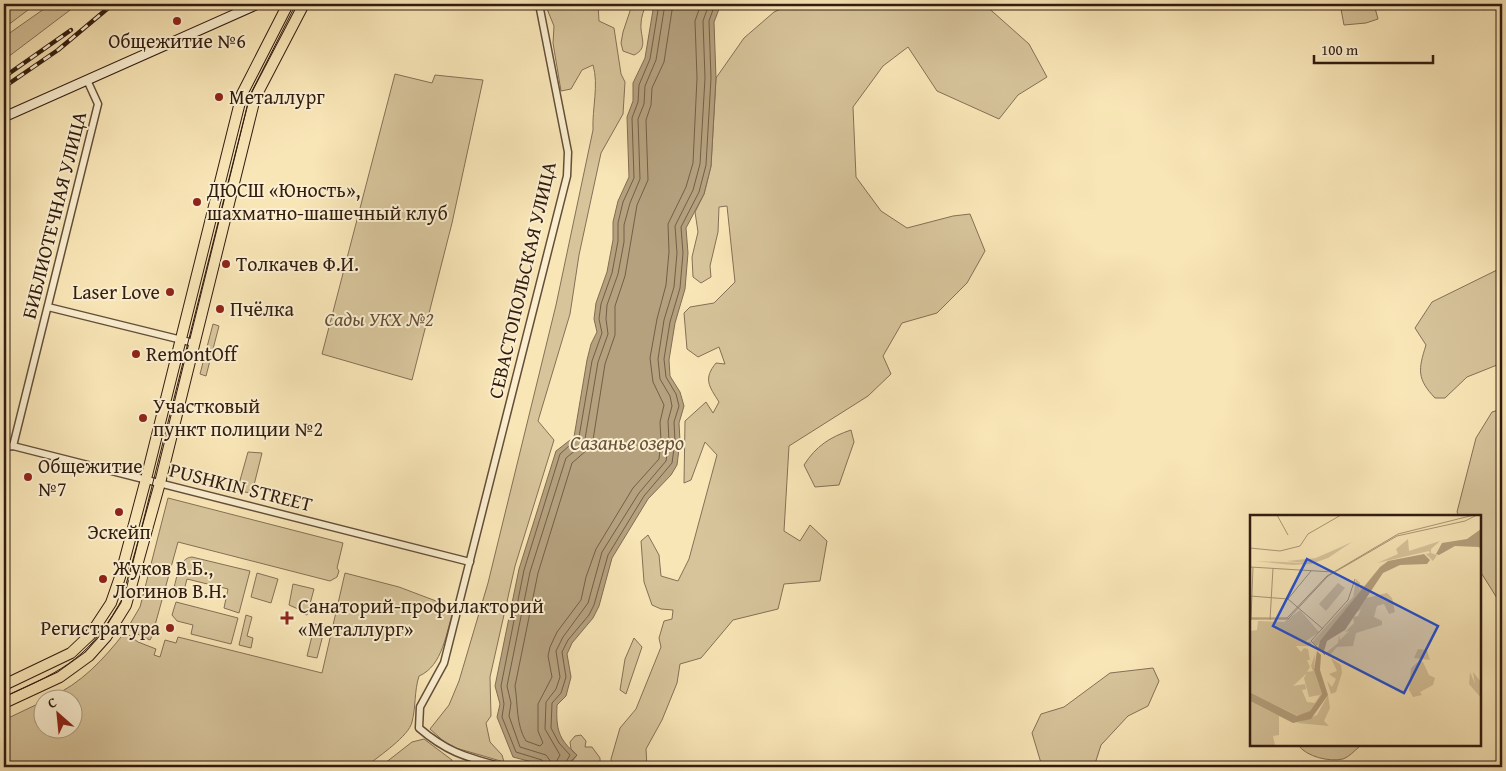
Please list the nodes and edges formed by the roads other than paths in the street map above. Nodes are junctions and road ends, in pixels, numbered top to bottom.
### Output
1 (258, 4) edge
2 (288, 4) edge
3 (304, 4) edge
4 (539, 4) edge
5 (87, 80) junction
6 (4, 117) edge
7 (48, 307) junction
8 (180, 340) junction
9 (194, 343) junction
10 (13, 446) junction
11 (4, 447) edge
12 (146, 479) junction
13 (160, 483) junction
14 (470, 562) junction
15 (4, 685) edge
16 (4, 702) edge
17 (503, 767) edge

1 - 5 main road
2 - 8 main road
3 - 9 main road
4 - 14 street, СЕВАСТОПОЛЬСКАЯ УЛИЦА
5 - 6 main road
5 - 7 street, БИБЛИОТЕЧНАЯ УЛИЦА
7 - 8 street
7 - 10 street, БИБЛИОТЕЧНАЯ УЛИЦА
8 - 9 street
8 - 12 main road
9 - 13 main road
10 - 11 street, PUSHKIN STREET
10 - 12 street, PUSHKIN STREET
12 - 13 street, PUSHKIN STREET
12 - 15 main road
13 - 14 street, PUSHKIN STREET
13 - 16 main road
14 - 17 street, СЕВАСТОПОЛЬСКАЯ УЛИЦА

